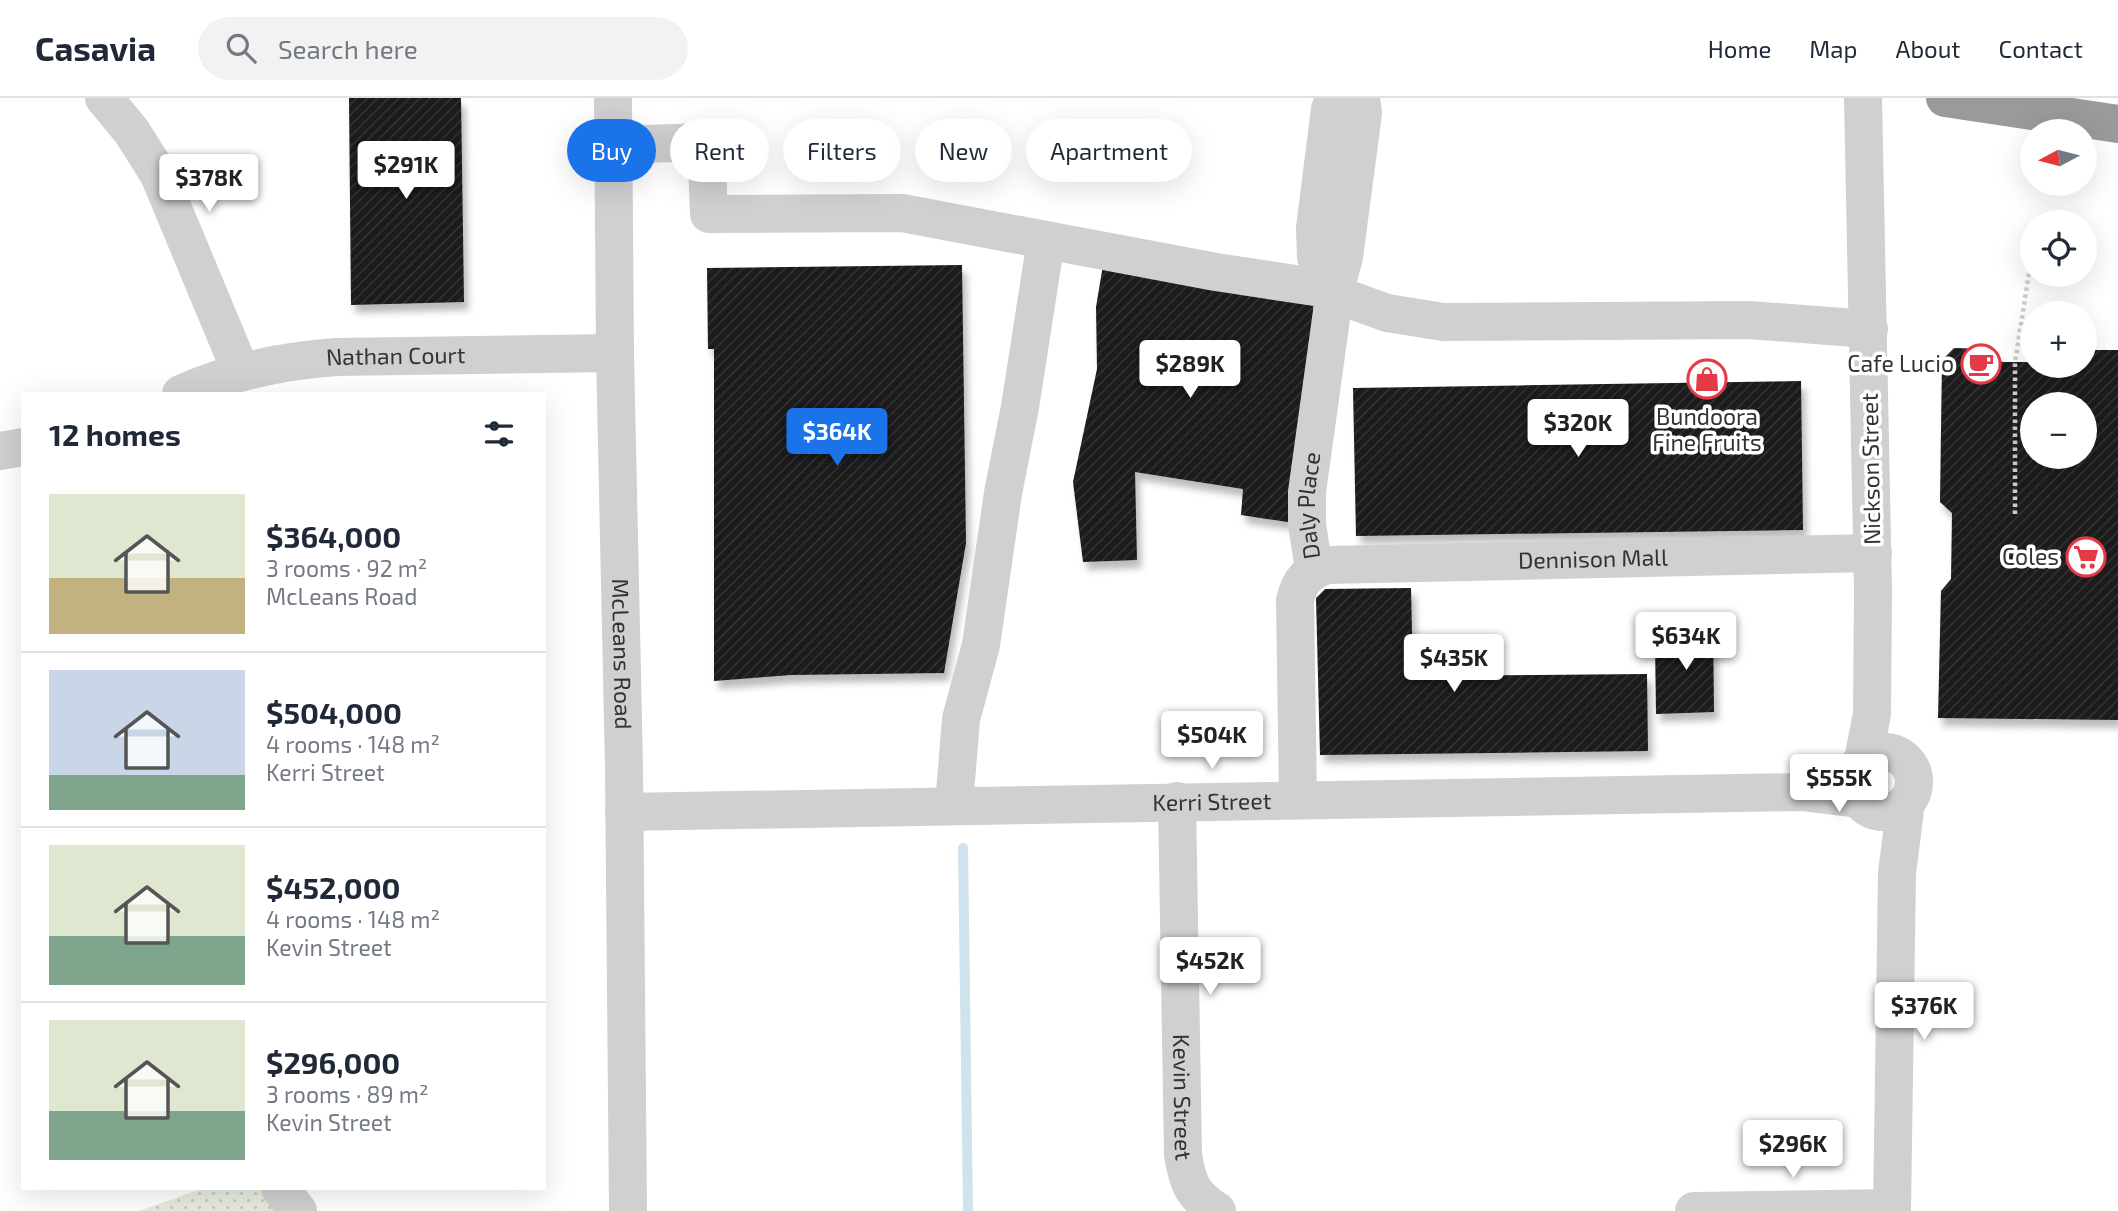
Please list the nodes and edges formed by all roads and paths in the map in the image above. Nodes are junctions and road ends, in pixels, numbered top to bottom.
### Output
1 (104, 98) edge
2 (613, 98) edge
3 (1335, 98) edge
4 (1360, 98) edge
5 (1863, 98) edge
6 (1945, 98) edge
7 (613, 119) edge
8 (2118, 124) edge
9 (656, 144) edge
10 (613, 182) edge
11 (1046, 240) junction
12 (2027, 287) edge
13 (1335, 290) junction
14 (1869, 329) junction
15 (615, 353) junction
16 (241, 372) junction
17 (186, 392) edge
18 (21, 447) edge
19 (0, 451) edge
20 (2015, 514) dead end
21 (1873, 554) junction
22 (1314, 570) junction
23 (1875, 784) junction
24 (1298, 800) junction
25 (1177, 801) junction
26 (954, 806) junction
27 (624, 812) junction
28 (282, 1190) edge
29 (1203, 1207) edge
30 (1892, 1210) edge
31 (298, 1211) edge
32 (628, 1211) edge
33 (1694, 1211) edge

1 - 16 street
2 - 7 street, McLeans Road
3 - 13 street
4 - 13 street, Daly Place
5 - 14 street, Nickson Street
6 - 8 highway
9 - 11 street
10 - 15 street, McLeans Road
11 - 13 street
11 - 26 street
12 - 20 path
13 - 14 street
13 - 22 street, Daly Place
14 - 21 street, Nickson Street
15 - 16 street, Nathan Court
15 - 27 street, McLeans Road
16 - 17 street, Nathan Court
18 - 19 street
21 - 22 street, Dennison Mall
21 - 23 street, Nickson Street
22 - 24 street, Daly Place
23 - 24 street, Kerri Street
23 - 30 street, Nickson Street
24 - 25 street, Kerri Street
25 - 26 street, Kerri Street
25 - 29 street, Kevin Street
26 - 27 street, Kerri Street
27 - 32 street, McLeans Road
28 - 31 street
30 - 33 street

